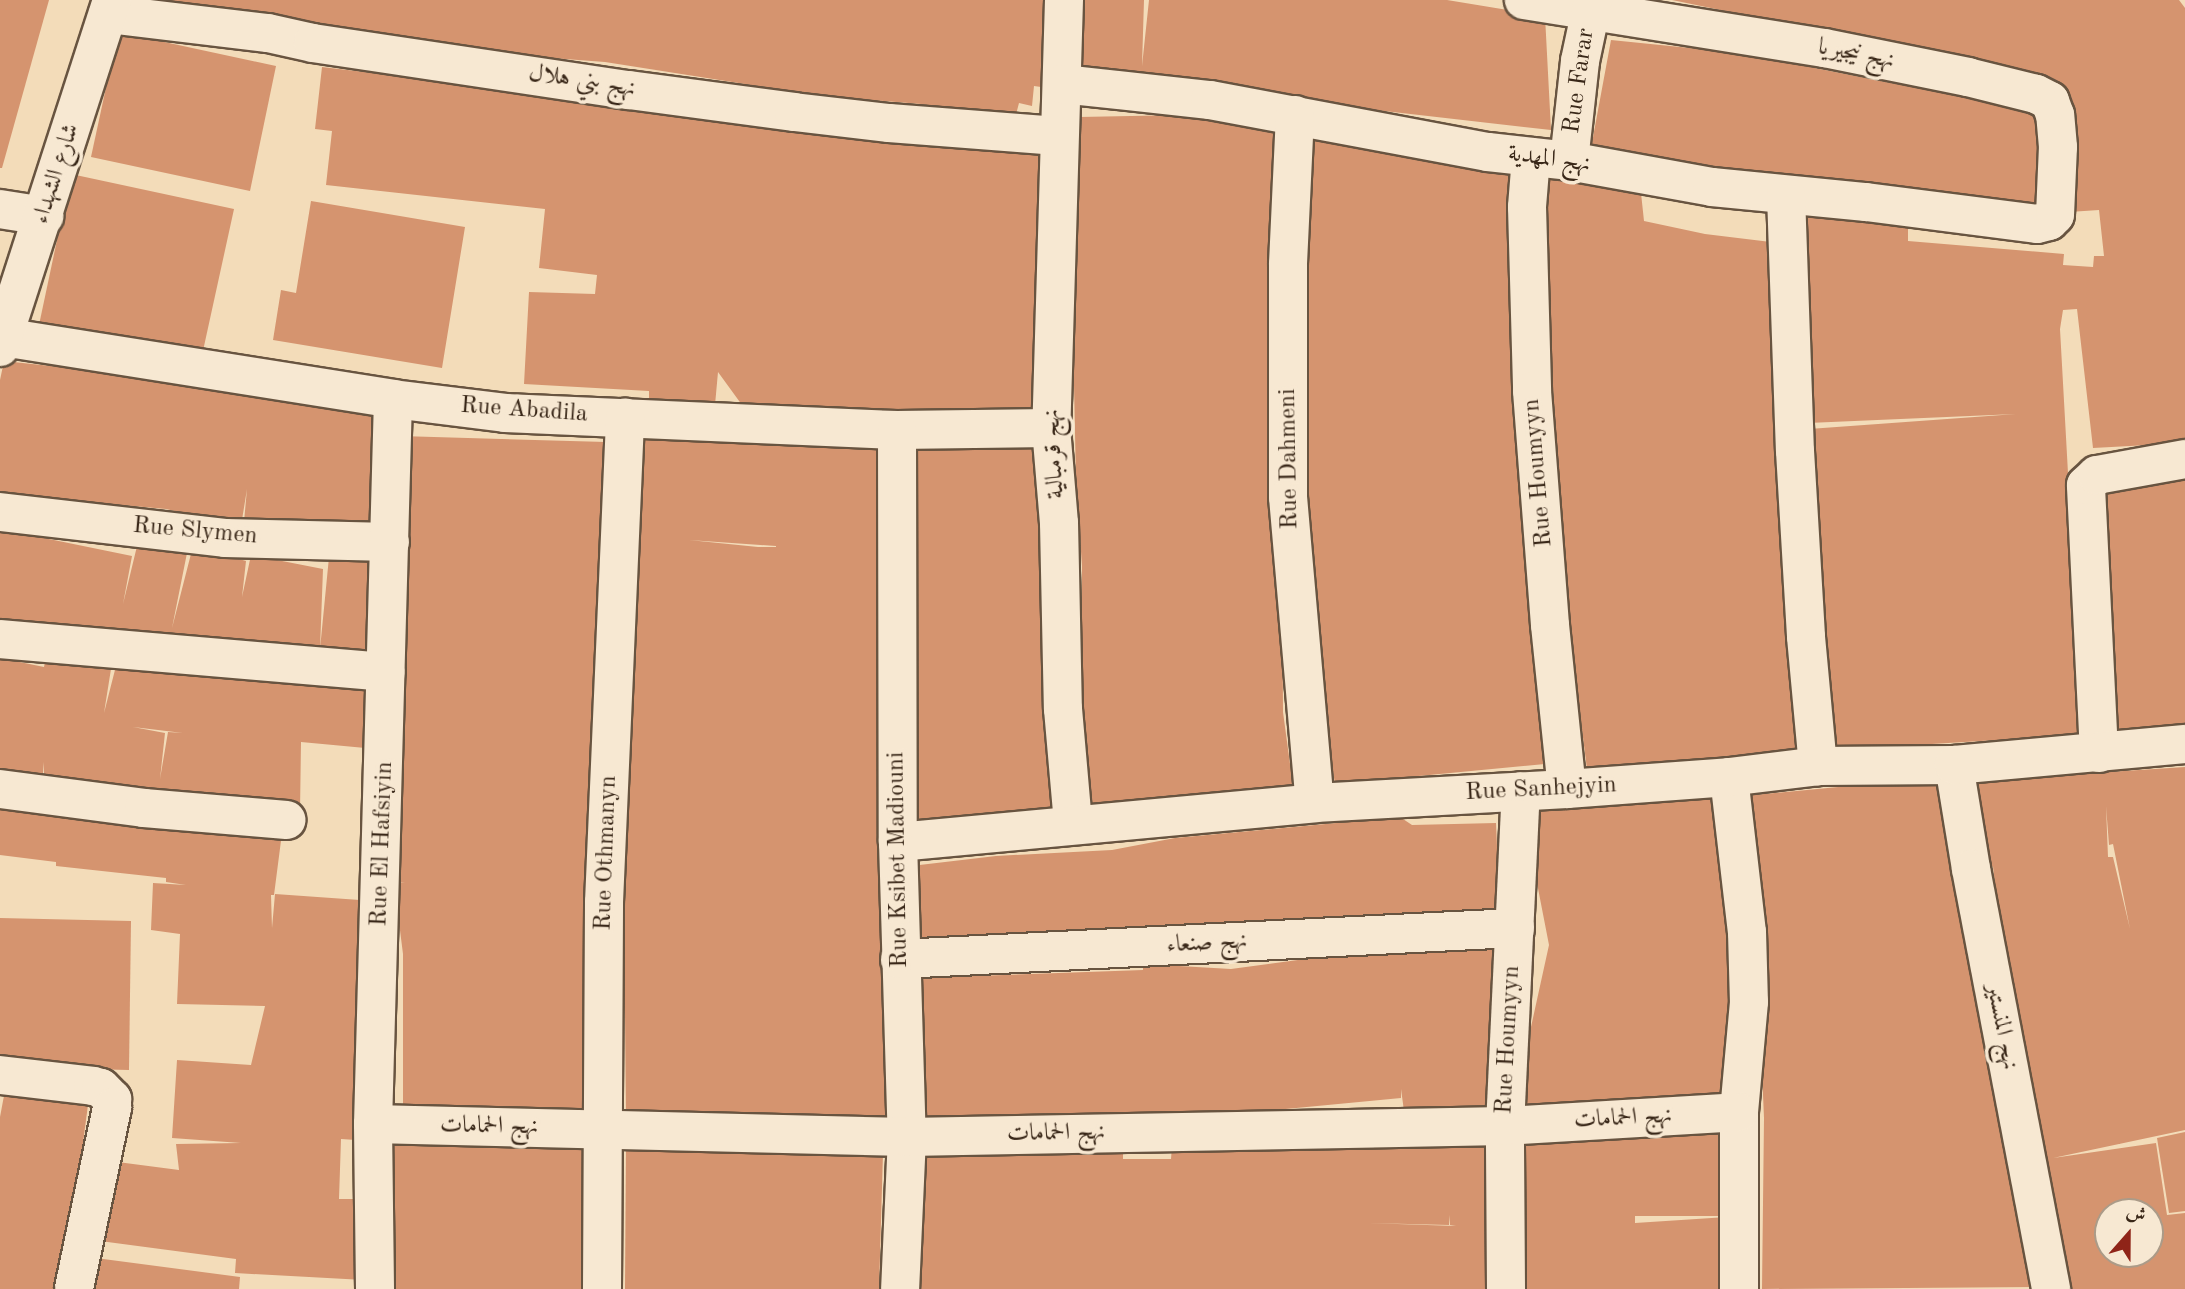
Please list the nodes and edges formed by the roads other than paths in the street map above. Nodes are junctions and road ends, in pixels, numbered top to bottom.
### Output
1 (1064, 0) edge
2 (1524, 0) edge
3 (1592, 4) edge
4 (110, 7) edge
5 (1062, 84) junction
6 (1295, 115) junction
7 (1058, 136) junction
8 (1531, 157) junction
9 (1569, 162) junction
10 (1786, 195) junction
11 (0, 209) edge
12 (44, 216) junction
13 (2037, 225) joint
14 (2, 342) edge
15 (393, 399) junction
16 (625, 417) junction
17 (1051, 428) junction
18 (897, 430) junction
19 (2185, 459) edge
20 (0, 512) edge
21 (390, 542) junction
22 (0, 639) edge
23 (386, 672) junction
24 (2185, 744) edge
25 (2099, 753) junction
26 (1954, 765) junction
27 (1818, 766) junction
28 (1729, 777) junction
29 (0, 789) edge
30 (1567, 789) junction
31 (1521, 791) junction
32 (1314, 803) junction
33 (286, 820) dead end
34 (1073, 824) junction
35 (898, 842) junction
36 (1515, 928) junction
37 (900, 959) junction
38 (0, 1074) edge
39 (1740, 1112) junction
40 (373, 1124) junction
41 (1505, 1126) junction
42 (604, 1129) junction
43 (907, 1137) junction
44 (74, 1289) edge
45 (375, 1289) edge
46 (602, 1289) edge
47 (900, 1289) edge
48 (1506, 1289) edge
49 (1739, 1289) edge
50 (2051, 1289) edge

1 - 5 street, نهج قرمبالية
2 - 3 street, نهج نيجيريا
3 - 9 street, Rue Farar
3 - 13 street, نهج نيجيريا
4 - 7 street, نهج بني هلال
4 - 12 street, شارع الشهداء
5 - 6 street, نهج المهدية
5 - 7 street, نهج قرمبالية
6 - 8 street, نهج المهدية
6 - 32 street, Rue Dahmeni
7 - 17 street, نهج قرمبالية
8 - 9 street, نهج المهدية
8 - 30 street, Rue Houmyyn
9 - 10 street, نهج المهدية
10 - 13 street, نهج المهدية
10 - 27 street
11 - 12 street
12 - 14 street, شارع الشهداء
14 - 15 street, Rue Abadila
15 - 16 street, Rue Abadila
15 - 21 street, Rue El Hafsiyin
16 - 18 street, Rue Abadila
16 - 42 street, Rue Othmanyn
17 - 18 street, Rue Abadila
17 - 34 street, نهج قرمبالية
18 - 35 street, Rue Ksibet Madiouni
19 - 25 street
20 - 21 street, Rue Slymen
21 - 23 street, Rue El Hafsiyin
22 - 23 street
23 - 40 street, Rue El Hafsiyin
24 - 25 street, Rue Sanhejyin
25 - 26 street, Rue Sanhejyin
26 - 27 street, Rue Sanhejyin
26 - 50 street, نهج المنستير
27 - 28 street, Rue Sanhejyin
28 - 30 street, Rue Sanhejyin
28 - 39 street
29 - 33 street
30 - 31 street, Rue Sanhejyin
31 - 32 street, Rue Sanhejyin
31 - 36 street, Rue Houmyyn
32 - 34 street, Rue Sanhejyin
34 - 35 street, Rue Sanhejyin
35 - 37 street, Rue Ksibet Madiouni
36 - 37 street, نهج صنعاء
36 - 41 street, Rue Houmyyn
37 - 43 street, Rue Ksibet Madiouni
38 - 44 street
39 - 41 street, نهج الحمامات
39 - 49 street
40 - 42 street, نهج الحمامات
40 - 45 street, Rue El Hafsiyin
41 - 43 street, نهج الحمامات
41 - 48 street, Rue Houmyyn
42 - 43 street, نهج الحمامات
42 - 46 street, Rue Othmanyn
43 - 47 street, Rue Ksibet Madiouni

